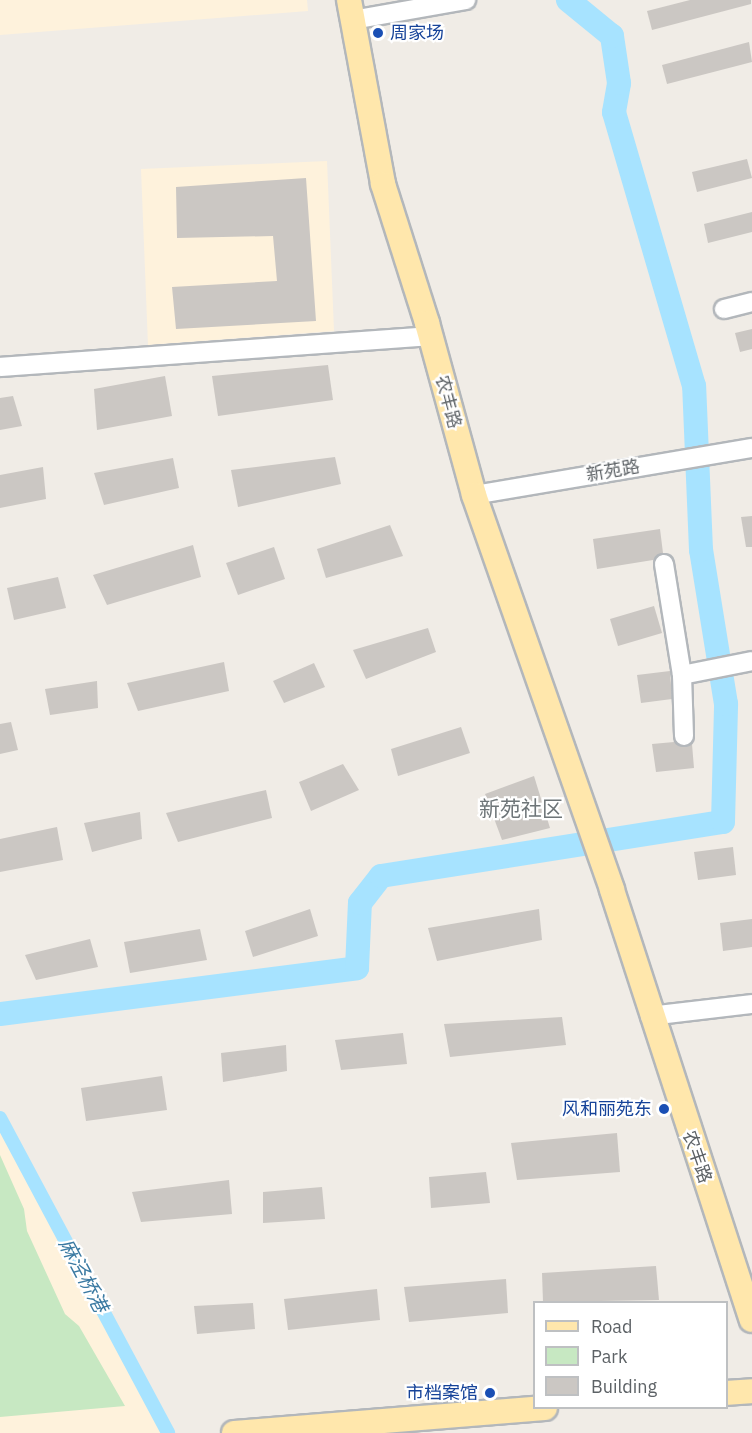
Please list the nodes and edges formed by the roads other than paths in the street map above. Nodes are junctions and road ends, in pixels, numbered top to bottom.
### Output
1 (466, 0) edge
2 (351, 10) edge
3 (752, 302) edge
4 (724, 309) dead end
5 (430, 336) junction
6 (0, 367) edge
7 (750, 448) edge
8 (474, 495) junction
9 (664, 564) dead end
10 (752, 661) edge
11 (682, 675) junction
12 (684, 736) dead end
13 (752, 1004) edge
14 (650, 1016) junction
15 (752, 1320) edge
16 (752, 1390) edge
17 (728, 1393) edge
18 (533, 1408) edge
19 (234, 1433) edge

1 - 2 street
2 - 5 main road, 农丰路
3 - 4 street
5 - 6 street
5 - 8 main road, 农丰路
7 - 8 street, 新苑路
8 - 14 main road, 农丰路
9 - 11 street
10 - 11 street
11 - 12 street
13 - 14 street
14 - 15 main road, 农丰路
16 - 17 main road
18 - 19 main road

